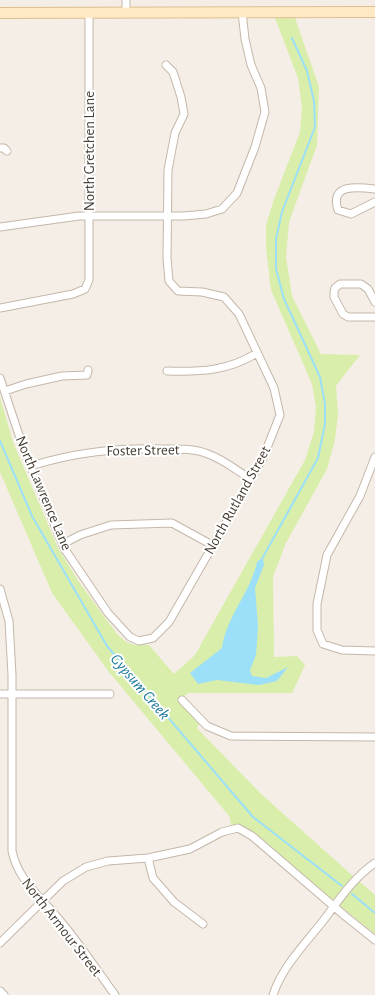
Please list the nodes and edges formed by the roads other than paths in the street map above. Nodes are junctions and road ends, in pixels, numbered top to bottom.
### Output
1 (126, 0) edge
2 (126, 12) junction
3 (242, 12) junction
4 (375, 12) edge
5 (0, 13) edge
6 (89, 13) junction
7 (166, 65) dead end
8 (375, 189) edge
9 (375, 202) edge
10 (89, 216) junction
11 (167, 216) junction
12 (0, 227) edge
13 (375, 302) edge
14 (0, 308) edge
15 (375, 317) edge
16 (257, 353) junction
17 (88, 370) dead end
18 (167, 371) dead end
19 (0, 378) edge
20 (5, 391) junction
21 (375, 457) edge
22 (31, 466) junction
23 (251, 479) junction
24 (63, 544) junction
25 (212, 545) junction
26 (0, 589) edge
27 (143, 641) joint
28 (375, 650) edge
29 (0, 694) edge
30 (12, 694) junction
31 (110, 694) dead end
32 (182, 700) dead end
33 (375, 737) edge
34 (148, 858) junction
35 (375, 863) edge
36 (42, 901) junction
37 (334, 907) junction
38 (203, 924) dead end
39 (375, 940) edge
40 (0, 943) edge
41 (0, 991) edge
42 (4, 995) edge
43 (115, 995) edge
44 (273, 995) edge

1 - 2 street
2 - 3 main road
2 - 6 main road
3 - 4 main road
3 - 11 street
5 - 6 main road
6 - 10 street, North Gretchen Lane
7 - 11 street, North Rutland Street
8 - 9 street
10 - 11 street
10 - 12 street
10 - 14 street, North Gretchen Lane
11 - 16 street, North Rutland Street
13 - 15 street
16 - 18 street
16 - 23 street, North Rutland Street
17 - 20 street
19 - 20 street, North Lawrence Lane
20 - 22 street, North Lawrence Lane
21 - 28 street
22 - 23 street, Foster Street
22 - 24 street, North Lawrence Lane
23 - 25 street, North Rutland Street
24 - 25 street
24 - 27 street, North Lawrence Lane
25 - 27 street, North Rutland Street
26 - 30 street, North Armour Street
29 - 30 street
30 - 31 street
30 - 36 street, North Armour Street
32 - 33 street
34 - 36 street
34 - 37 street
34 - 38 street
35 - 37 street
36 - 40 street
36 - 43 street, North Armour Street
37 - 39 street
37 - 44 street
41 - 42 street

